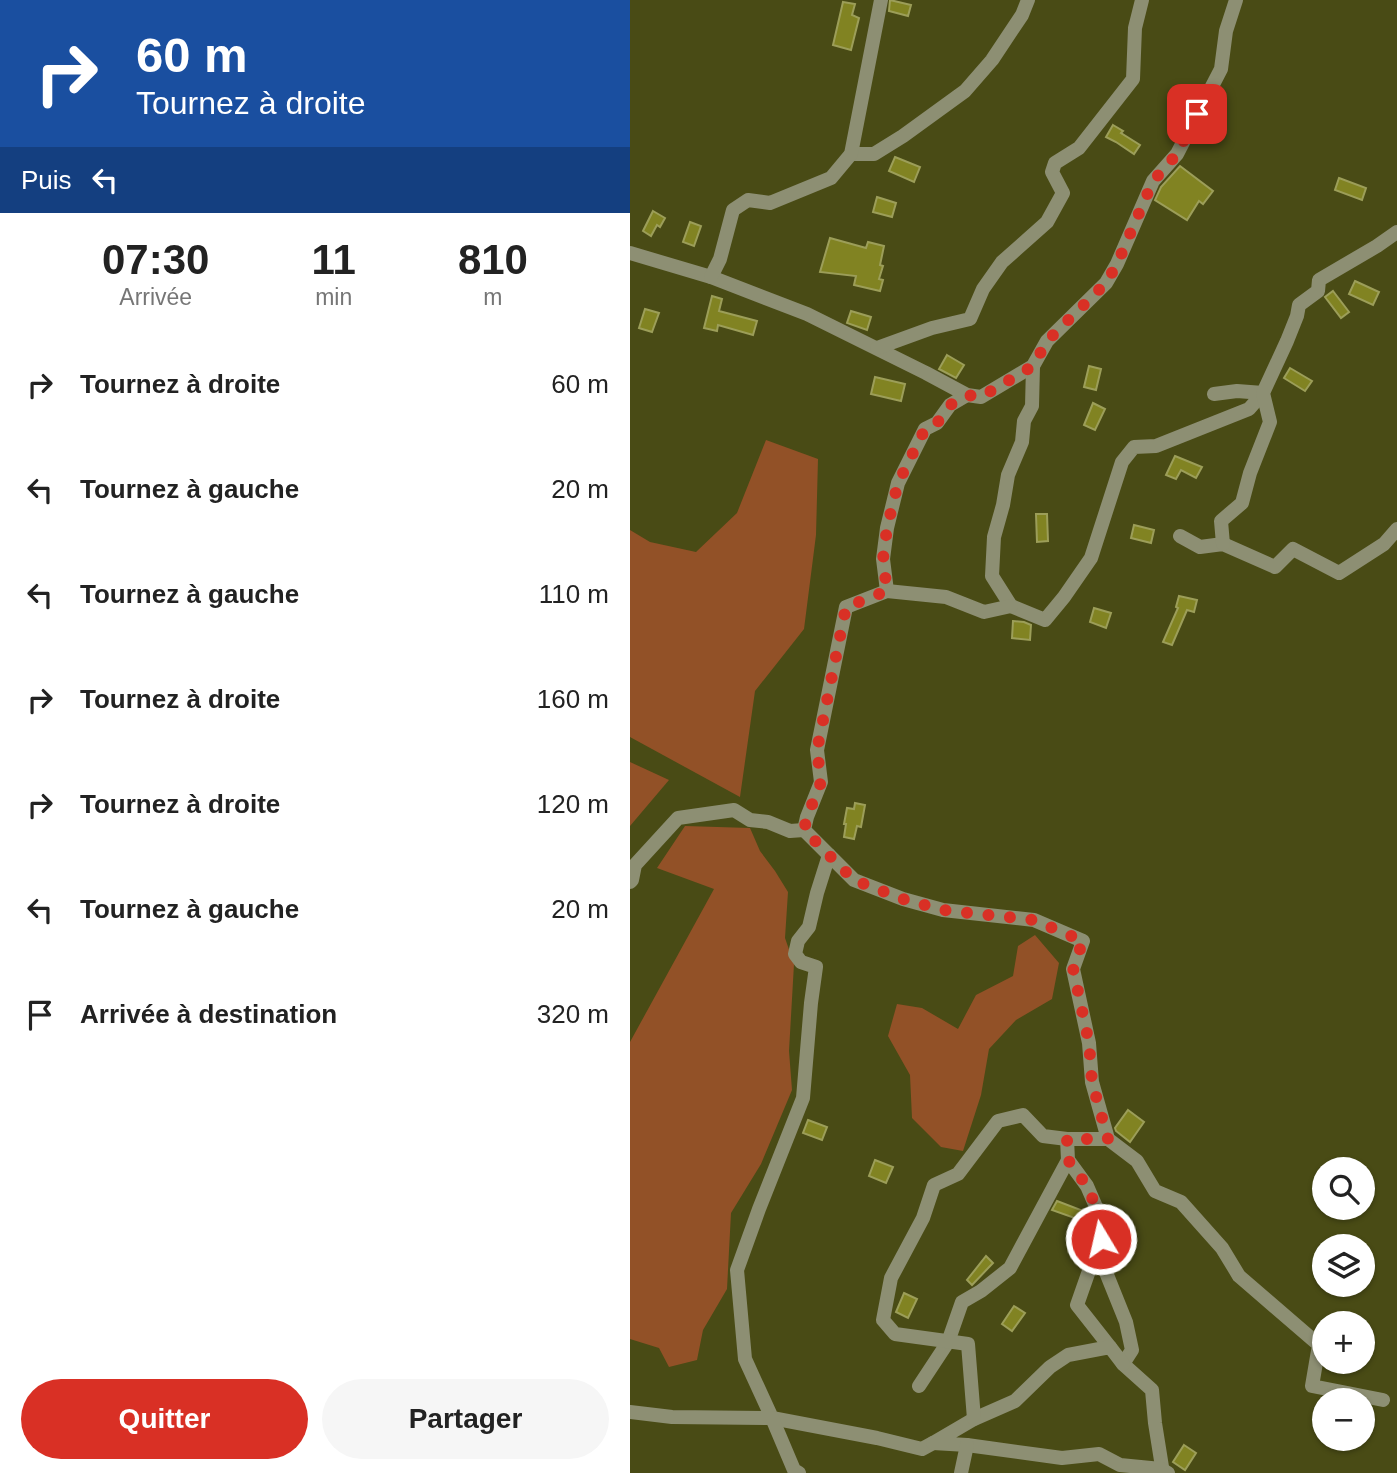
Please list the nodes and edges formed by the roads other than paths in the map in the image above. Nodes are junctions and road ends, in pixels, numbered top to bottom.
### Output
1 (881, 0) edge
2 (1028, 0) edge
3 (1142, 0) edge
4 (1236, 0) edge
5 (850, 155) junction
6 (1397, 232) edge
7 (630, 253) edge
8 (710, 277) junction
9 (877, 348) junction
10 (1033, 366) junction
11 (1264, 393) junction
12 (1214, 394) dead end
13 (967, 395) junction
14 (1397, 529) edge
15 (1180, 536) dead end
16 (1223, 544) junction
17 (887, 591) junction
18 (1011, 606) junction
19 (804, 830) junction
20 (829, 855) junction
21 (630, 882) edge
22 (1067, 1139) junction
23 (1108, 1139) junction
24 (1068, 1160) junction
25 (1099, 1255) junction
26 (948, 1342) junction
27 (1110, 1347) junction
28 (1123, 1364) junction
29 (919, 1386) dead end
30 (1383, 1400) dead end
31 (630, 1412) edge
32 (772, 1418) junction
33 (974, 1419) junction
34 (933, 1443) junction
35 (967, 1445) junction
36 (1119, 1469) edge
37 (1164, 1472) edge
38 (799, 1473) edge
39 (961, 1473) edge

1 - 5 street
2 - 5 street
3 - 9 street
4 - 10 street
5 - 8 street
6 - 11 street
7 - 8 street
8 - 9 street
9 - 13 street
10 - 13 street
10 - 18 street
11 - 12 street
11 - 16 street
11 - 18 street
13 - 17 street
14 - 16 street
15 - 16 street
17 - 18 street
17 - 19 street
19 - 20 street
19 - 21 street
20 - 23 street
20 - 32 street
22 - 23 street
22 - 24 street
22 - 26 street
23 - 30 street
24 - 25 street
24 - 26 street
25 - 27 street
25 - 28 street
26 - 29 street
26 - 33 street
27 - 28 street
27 - 33 street
28 - 37 street
31 - 32 street
32 - 34 street
32 - 38 street
33 - 34 street
34 - 35 street
35 - 36 street
35 - 39 street
36 - 37 street

